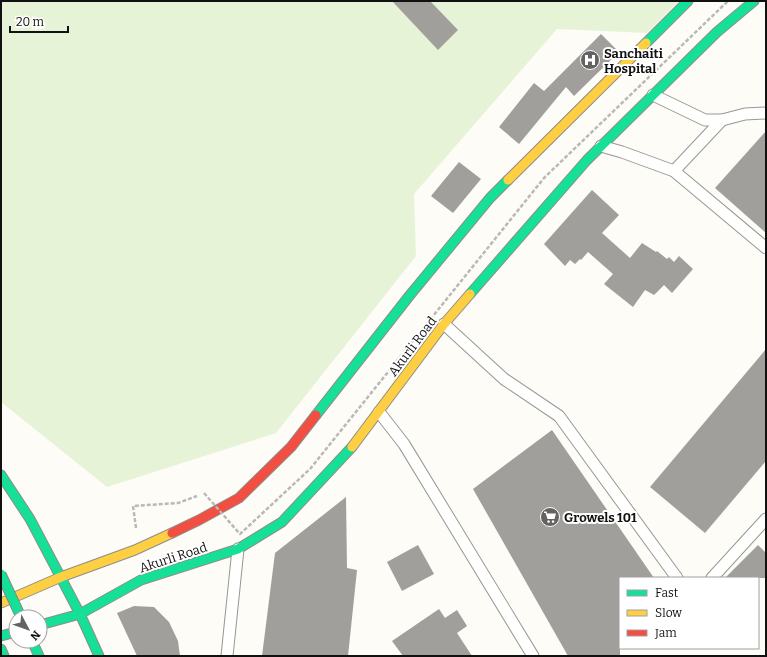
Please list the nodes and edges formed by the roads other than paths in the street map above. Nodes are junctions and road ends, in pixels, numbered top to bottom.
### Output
1 (688, 1) edge
2 (754, 1) edge
3 (653, 95) junction
4 (766, 114) edge
5 (722, 120) junction
6 (601, 146) junction
7 (674, 171) junction
8 (766, 248) edge
9 (444, 324) junction
10 (379, 412) junction
11 (1, 475) edge
12 (766, 519) edge
13 (238, 549) junction
14 (1, 574) edge
15 (676, 577) edge
16 (713, 577) edge
17 (61, 578) junction
18 (1, 604) edge
19 (17, 609) edge
20 (80, 614) junction
21 (48, 623) edge
22 (1, 649) edge
23 (4, 656) edge
24 (99, 656) edge
25 (228, 656) edge
26 (533, 656) edge

1 - 17 main road, Akurli Road
2 - 3 main road, Akurli Road
3 - 5 lane
3 - 6 main road, Akurli Road
4 - 5 lane
5 - 7 lane
6 - 7 lane
6 - 9 main road, Akurli Road
7 - 8 lane
9 - 10 main road, Akurli Road
9 - 15 lane
10 - 13 main road, Akurli Road
10 - 26 lane
11 - 17 main road
12 - 16 lane
13 - 20 main road, Akurli Road
13 - 25 lane
14 - 19 main road, bridge
17 - 18 main road, Akurli Road
17 - 20 main road
20 - 21 main road, Akurli Road
20 - 24 main road
22 - 23 main road

